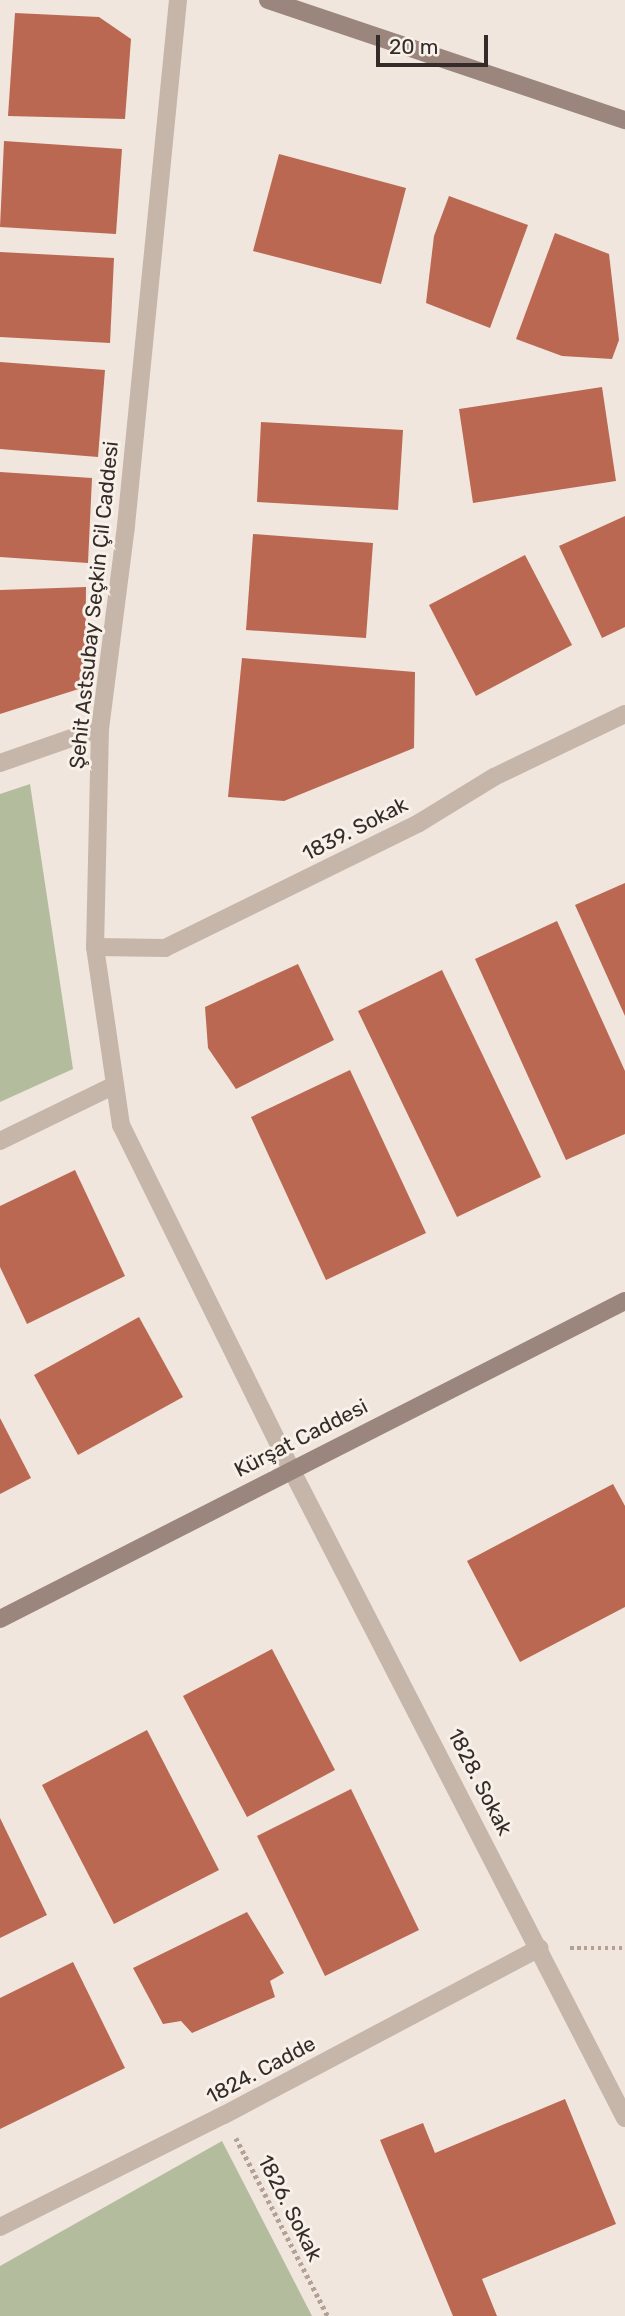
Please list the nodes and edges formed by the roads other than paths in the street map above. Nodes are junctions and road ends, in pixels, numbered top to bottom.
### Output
1 (178, 0) edge
2 (268, 0) edge
3 (625, 120) edge
4 (625, 714) edge
5 (100, 729) junction
6 (0, 764) edge
7 (95, 947) junction
8 (116, 1085) junction
9 (0, 1140) edge
10 (625, 1301) edge
11 (291, 1469) junction
12 (0, 1619) edge
13 (540, 1948) junction
14 (625, 2118) edge
15 (0, 2227) edge

1 - 5 street, Şehit Astsubay Seçkin Çil Caddesi
2 - 3 street
4 - 7 street, 1839. Sokak
5 - 6 street
5 - 7 street, Şehit Astsubay Seçkin Çil Caddesi
7 - 8 street, Şehit Astsubay Seçkin Çil Caddesi
8 - 9 street
8 - 11 street, Şehit Astsubay Seçkin Çil Caddesi
10 - 11 street, Kürşat Caddesi
11 - 12 street, Kürşat Caddesi
11 - 13 street, 1828. Sokak
13 - 14 street, 1828. Sokak
13 - 15 street, 1824. Cadde

